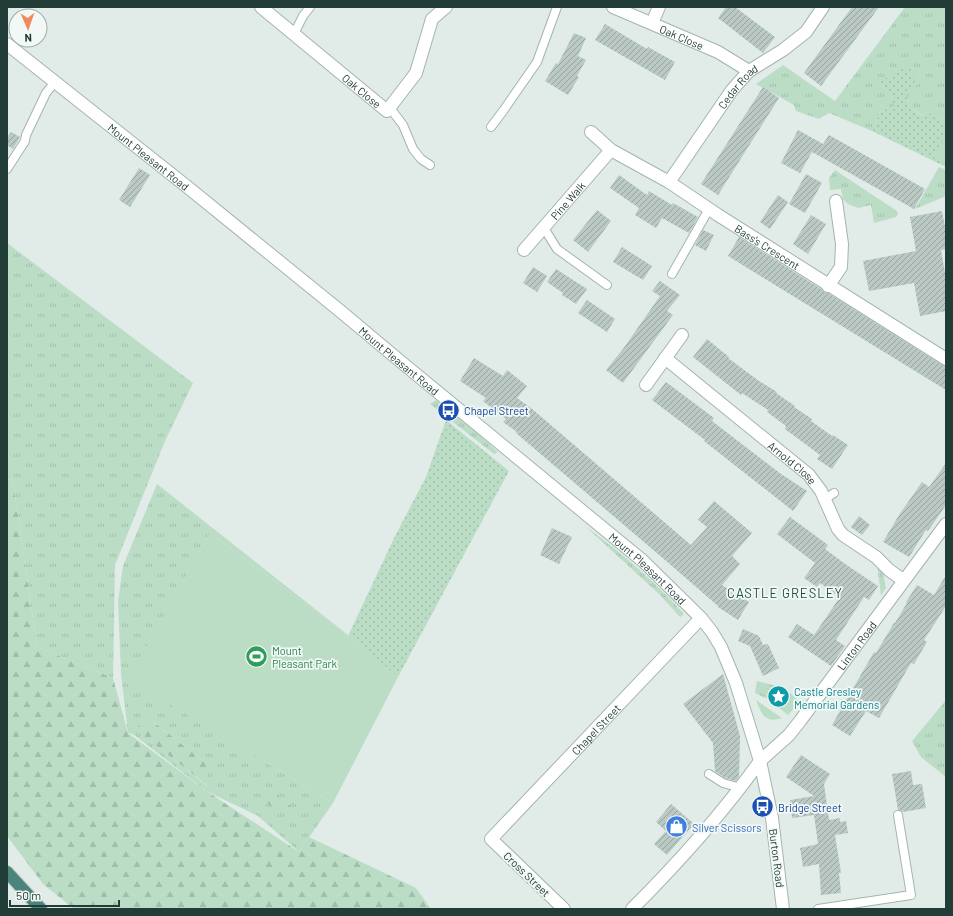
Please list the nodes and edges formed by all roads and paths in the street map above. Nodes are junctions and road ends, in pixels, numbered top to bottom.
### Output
1 (261, 7) edge
2 (310, 7) edge
3 (446, 7) edge
4 (557, 7) edge
5 (613, 7) edge
6 (659, 7) edge
7 (823, 7) edge
8 (652, 23) junction
9 (294, 34) junction
10 (7, 44) edge
11 (749, 71) junction
12 (55, 82) junction
13 (390, 108) junction
14 (491, 127) dead end
15 (591, 132) dead end
16 (611, 150) junction
17 (430, 165) dead end
18 (7, 169) edge
19 (669, 182) junction
20 (836, 201) dead end
21 (708, 209) junction
22 (544, 228) junction
23 (524, 250) dead end
24 (672, 274) dead end
25 (607, 285) dead end
26 (828, 286) junction
27 (682, 335) dead end
28 (665, 358) junction
29 (946, 359) edge
30 (646, 385) dead end
31 (946, 524) edge
32 (903, 580) junction
33 (701, 618) junction
34 (760, 761) junction
35 (709, 774) dead end
36 (741, 788) junction
37 (898, 815) dead end
38 (491, 839) joint
39 (7, 872) edge
40 (41, 909) edge
41 (564, 909) edge
42 (632, 909) edge
43 (783, 909) edge
44 (818, 909) edge

1 - 9 street, Oak Close
2 - 9 lane
3 - 13 street, Oak Close
4 - 14 lane
5 - 8 street, Oak Close
6 - 8 street
7 - 11 street, Cedar Road
8 - 11 street, Oak Close
9 - 13 street, Oak Close
10 - 12 street, Mount Pleasant Road
11 - 19 street, Cedar Road
12 - 18 lane
12 - 33 street, Mount Pleasant Road
13 - 17 lane
15 - 16 street, Bass's Crescent
16 - 19 street, Bass's Crescent
16 - 22 street, Pine Walk
19 - 21 street, Bass's Crescent
20 - 26 street
21 - 24 lane
21 - 26 street, Bass's Crescent
22 - 23 street, Pine Walk
22 - 25 lane
26 - 29 street, Bass's Crescent
27 - 28 street
28 - 30 street
28 - 32 street, Arnold Close
31 - 32 street, Linton Road
32 - 34 street, Linton Road
33 - 34 street, Mount Pleasant Road
33 - 38 street, Chapel Street
34 - 36 street
34 - 43 street, Burton Road
35 - 36 lane
36 - 42 street
37 - 44 lane
38 - 41 street, Cross Street
39 - 40 highway

